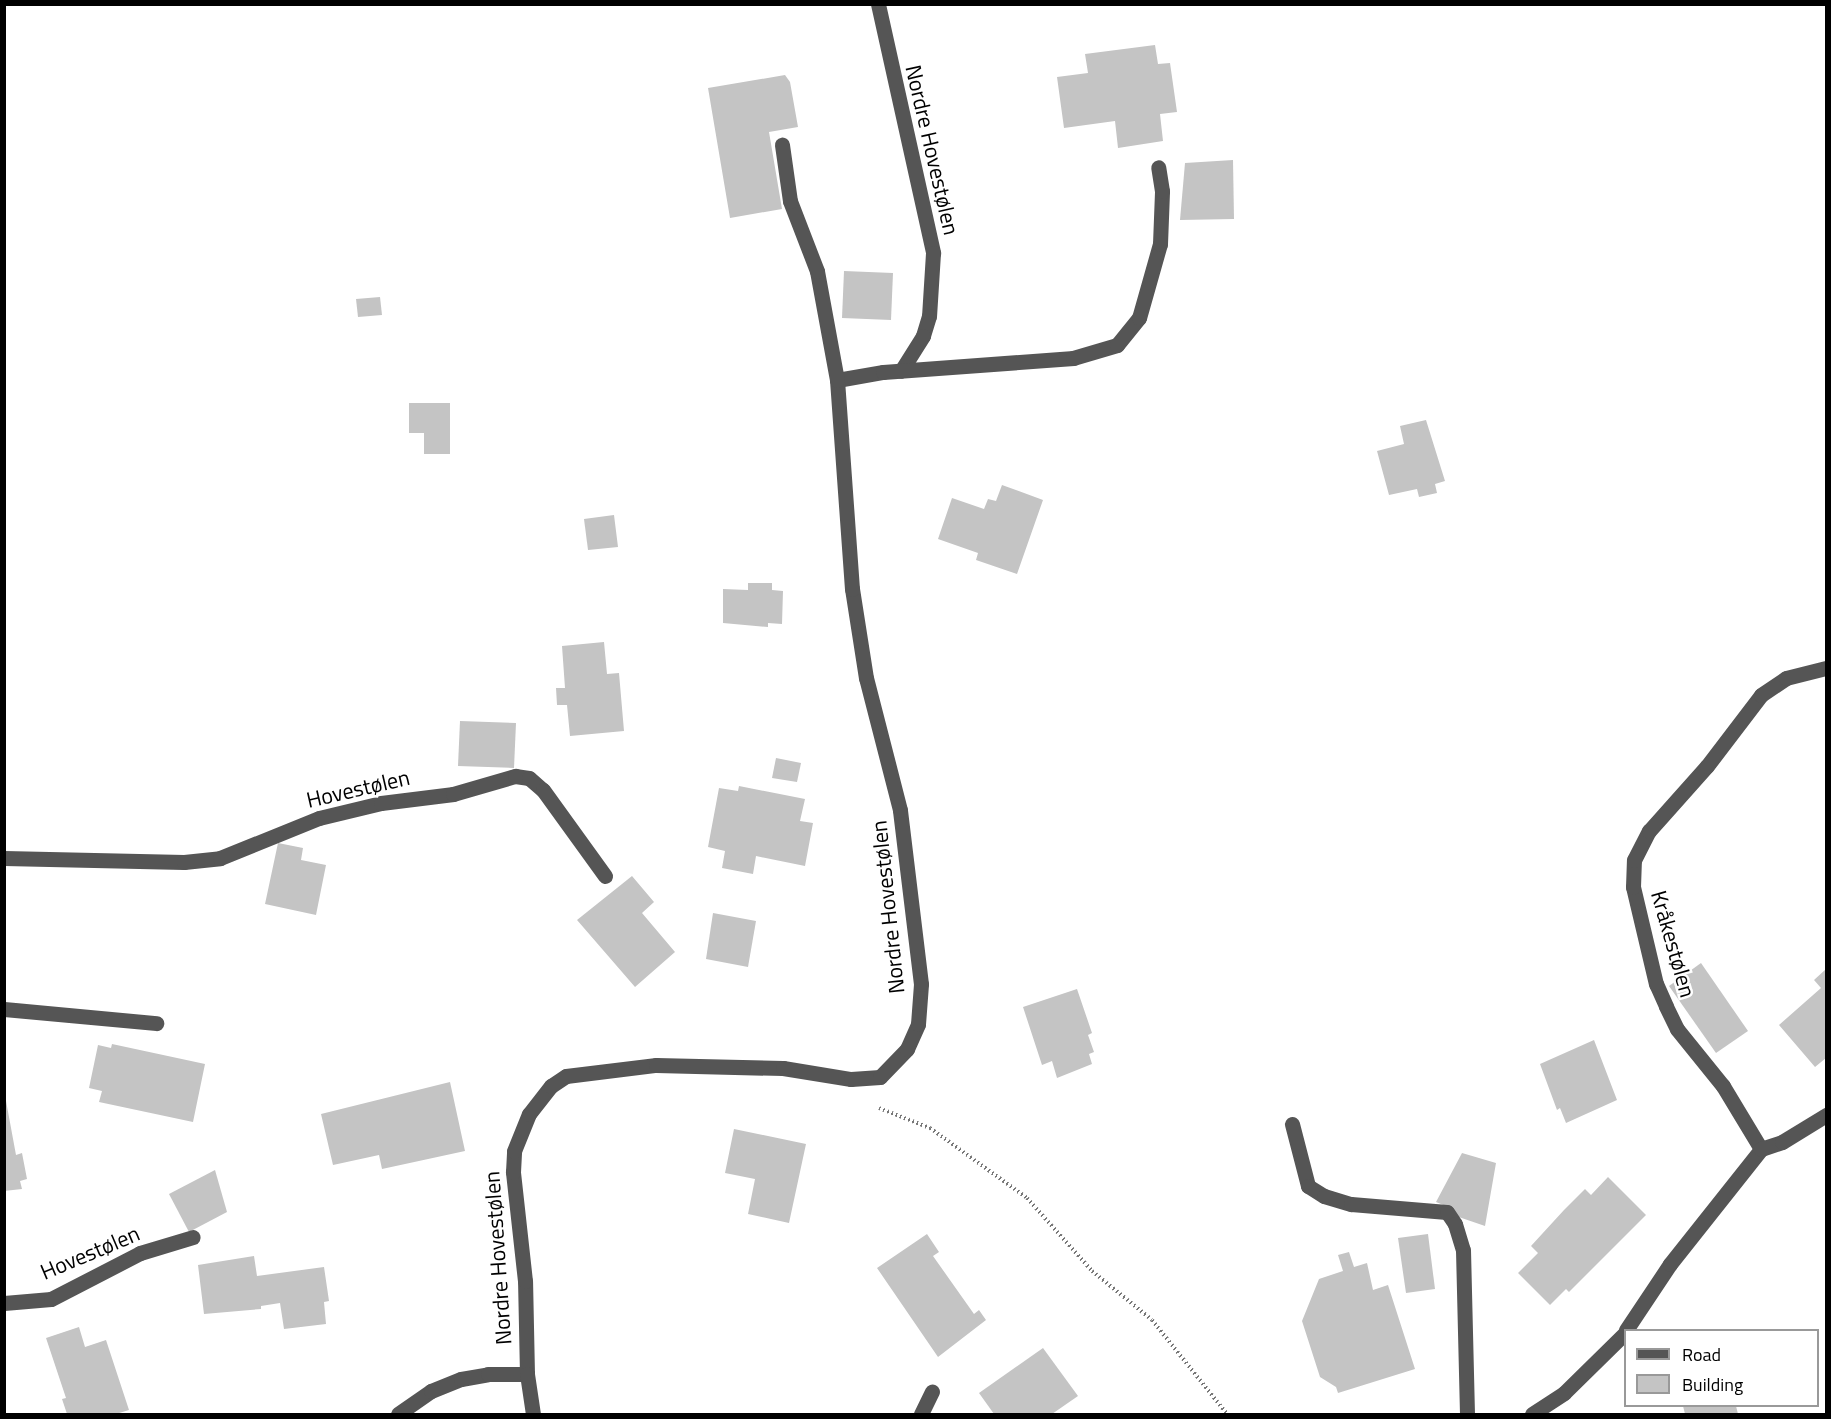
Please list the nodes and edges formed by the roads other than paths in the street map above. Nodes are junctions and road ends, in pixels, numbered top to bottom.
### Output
1 (878, 4) edge
2 (782, 145) dead end
3 (1158, 167) dead end
4 (901, 371) junction
5 (837, 380) junction
6 (1827, 668) edge
7 (4, 858) edge
8 (605, 876) dead end
9 (4, 1009) edge
10 (156, 1023) dead end
11 (1827, 1115) edge
12 (1292, 1124) dead end
13 (1761, 1149) junction
14 (193, 1237) dead end
15 (4, 1303) edge
16 (1627, 1329) edge
17 (1624, 1333) edge
18 (527, 1374) junction
19 (932, 1391) dead end
20 (398, 1414) edge
21 (533, 1414) edge
22 (921, 1414) edge
23 (1467, 1414) edge
24 (1532, 1414) edge

1 - 4 lane, Nordre Hovestølen
2 - 5 lane, Nordre Hovestølen
3 - 4 lane
4 - 5 lane
5 - 18 lane, Nordre Hovestølen
6 - 13 lane, Kråkestølen
7 - 8 lane, Hovestølen
9 - 10 lane
11 - 13 lane
12 - 23 lane
13 - 16 lane
14 - 15 lane, Hovestølen
17 - 24 lane
18 - 20 lane, Nordre Hovestølen
18 - 21 lane, Nordre Hovestølen
19 - 22 lane

